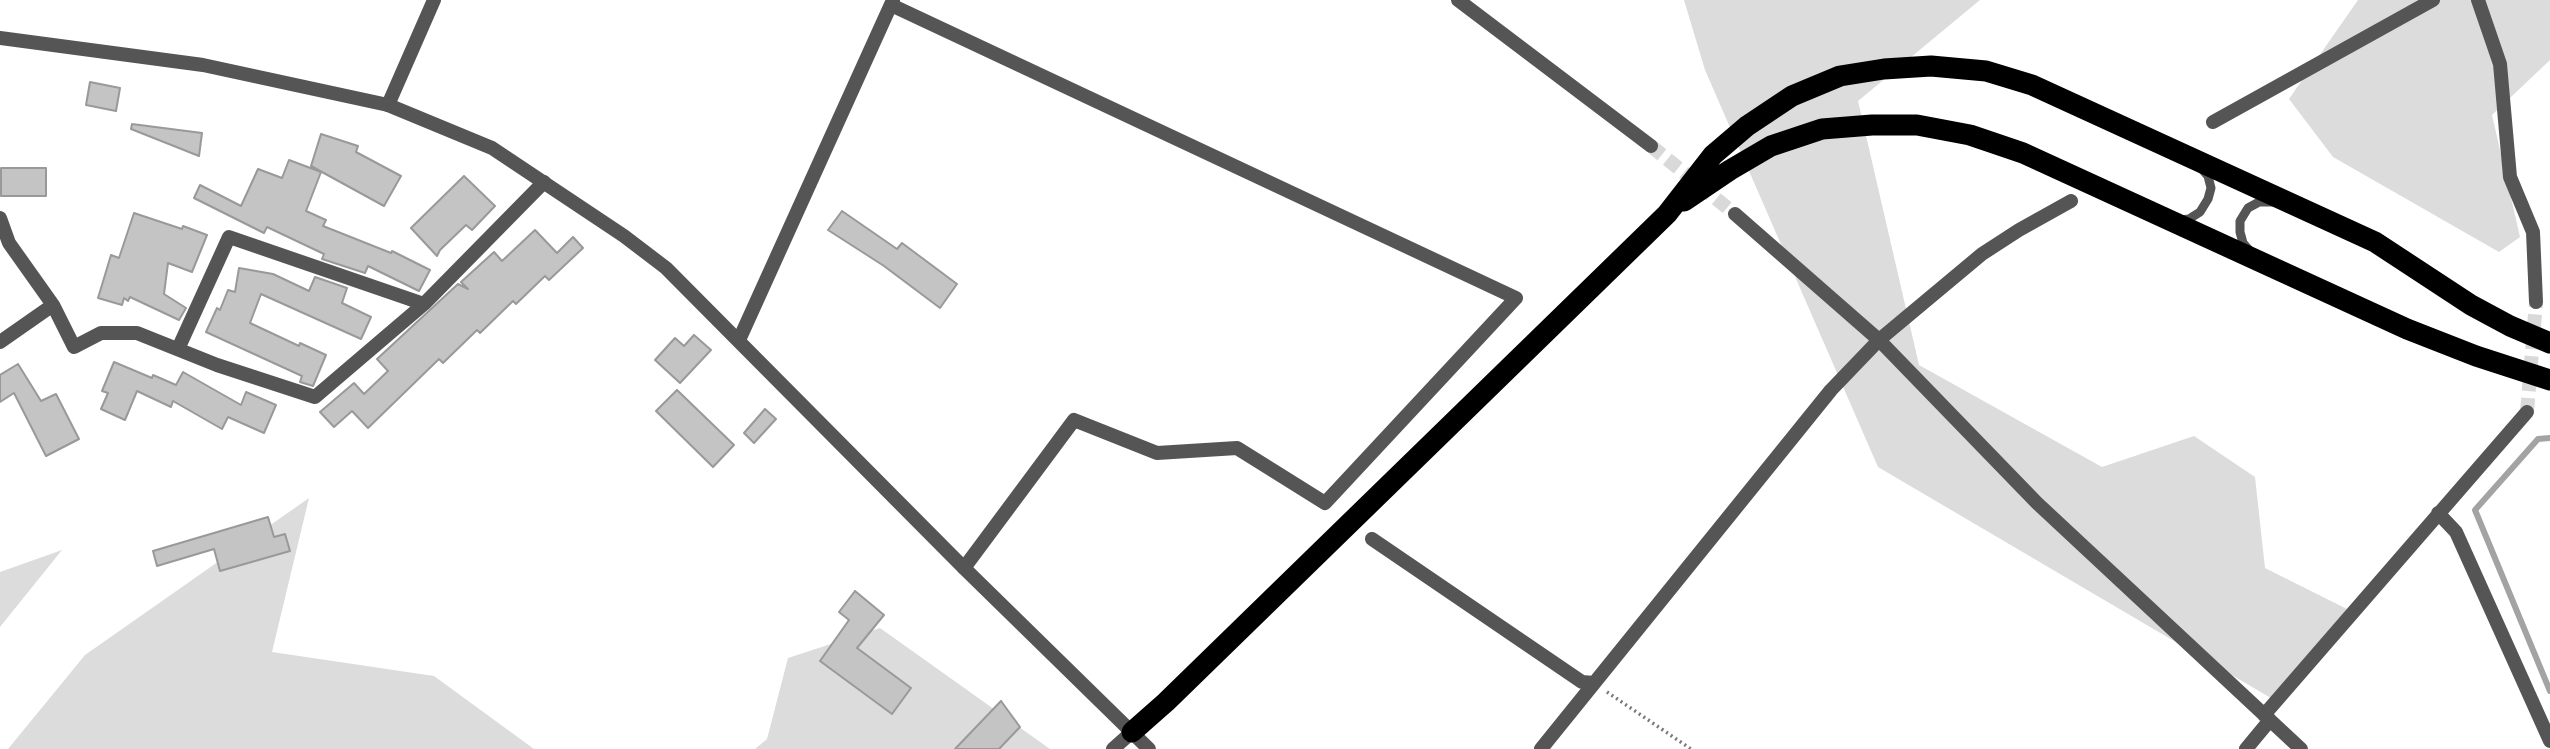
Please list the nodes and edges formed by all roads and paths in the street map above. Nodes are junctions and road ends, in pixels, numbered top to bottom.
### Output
1 (434, 0) edge
2 (1458, 0) edge
3 (2433, 0) edge
4 (2478, 0) edge
5 (892, 3) edge
6 (0, 38) edge
7 (388, 105) junction
8 (2213, 122) dead end
9 (1651, 146) tunnel mouth
10 (2196, 162) junction
11 (544, 181) junction
12 (2071, 201) dead end
13 (2289, 202) junction
14 (1667, 214) junction
15 (1735, 214) tunnel mouth
16 (0, 221) edge
17 (2171, 221) junction
18 (2259, 262) junction
19 (2536, 302) tunnel mouth
20 (424, 304) junction
21 (53, 305) junction
22 (740, 340) junction
23 (1879, 340) junction
24 (0, 342) edge
25 (2550, 344) edge
26 (177, 349) junction
27 (2550, 380) edge
28 (2526, 412) tunnel mouth
29 (2438, 513) junction
30 (1372, 539) dead end
31 (964, 568) junction
32 (1594, 683) junction
33 (2267, 718) junction
34 (1132, 732) junction
35 (2550, 741) edge
36 (1113, 749) edge
37 (1149, 749) edge
38 (1541, 749) edge
39 (1690, 749) edge
40 (2246, 749) edge
41 (2301, 749) edge

1 - 7 street
2 - 9 street
3 - 8 street
4 - 19 street
5 - 22 street
5 - 31 street
6 - 7 street
7 - 11 street
10 - 13 highway
10 - 14 highway
10 - 17 lane
11 - 20 street
11 - 22 street
12 - 23 street
13 - 18 lane
13 - 25 highway
14 - 17 highway
14 - 34 highway
15 - 23 street
16 - 21 street
17 - 18 highway
18 - 27 highway
20 - 26 street
20 - 26 street
21 - 24 street
21 - 26 street
22 - 31 street
23 - 32 street
23 - 33 street
28 - 29 street
29 - 33 street
29 - 35 street
30 - 32 street
31 - 34 street
32 - 38 street
32 - 39 path
33 - 40 street
33 - 41 street
34 - 36 street
34 - 37 street

